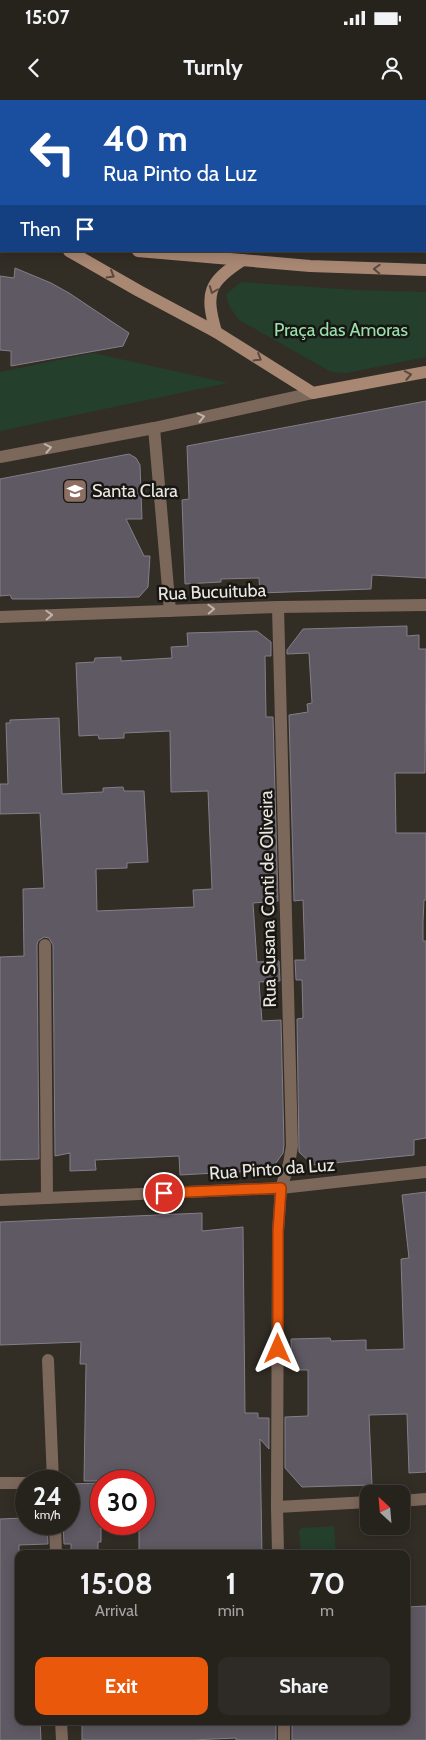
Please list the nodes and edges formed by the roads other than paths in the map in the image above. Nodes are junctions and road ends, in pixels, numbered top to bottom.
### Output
1 (70, 252) edge
2 (157, 252) edge
3 (244, 260) junction
4 (426, 270) edge
5 (216, 332) junction
6 (426, 372) edge
7 (313, 393) junction
8 (154, 428) junction
9 (0, 457) edge
10 (426, 605) edge
11 (278, 607) junction
12 (170, 611) junction
13 (0, 617) edge
14 (45, 945) dead end
15 (426, 1172) edge
16 (281, 1188) junction
17 (47, 1198) junction
18 (0, 1200) edge
19 (48, 1360) dead end
20 (53, 1470) edge
21 (0, 1483) edge
22 (15, 1483) edge
23 (426, 1499) edge
24 (410, 1500) edge
25 (360, 1502) edge
26 (277, 1507) junction
27 (55, 1535) edge
28 (56, 1550) edge
29 (278, 1550) edge
30 (62, 1725) edge
31 (284, 1725) edge
32 (62, 1740) edge
33 (284, 1740) edge

1 -> 5 main road
2 - 3 main road
4 -> 3 main road
3 -> 5 main road
5 -> 7 main road
7 -> 6 main road
8 -> 7 street
9 -> 8 street
8 - 12 street
10 - 11 street, Rua Bucuituba
12 -> 11 street, Rua Bucuituba
11 - 16 street, Rua Susana Conti de Oliveira
13 -> 12 street, Rua Bucuituba
14 - 17 street
15 - 16 street, Rua Pinto da Luz
16 - 17 street, Rua Pinto da Luz
16 - 26 street, Rua Susana Conti de Oliveira
17 - 18 street, Rua Pinto da Luz
19 - 20 street
21 - 22 street
23 - 24 street
25 - 26 street
26 - 29 street, Rua Susana Conti de Oliveira
27 - 28 street
30 - 32 street
31 - 33 street

